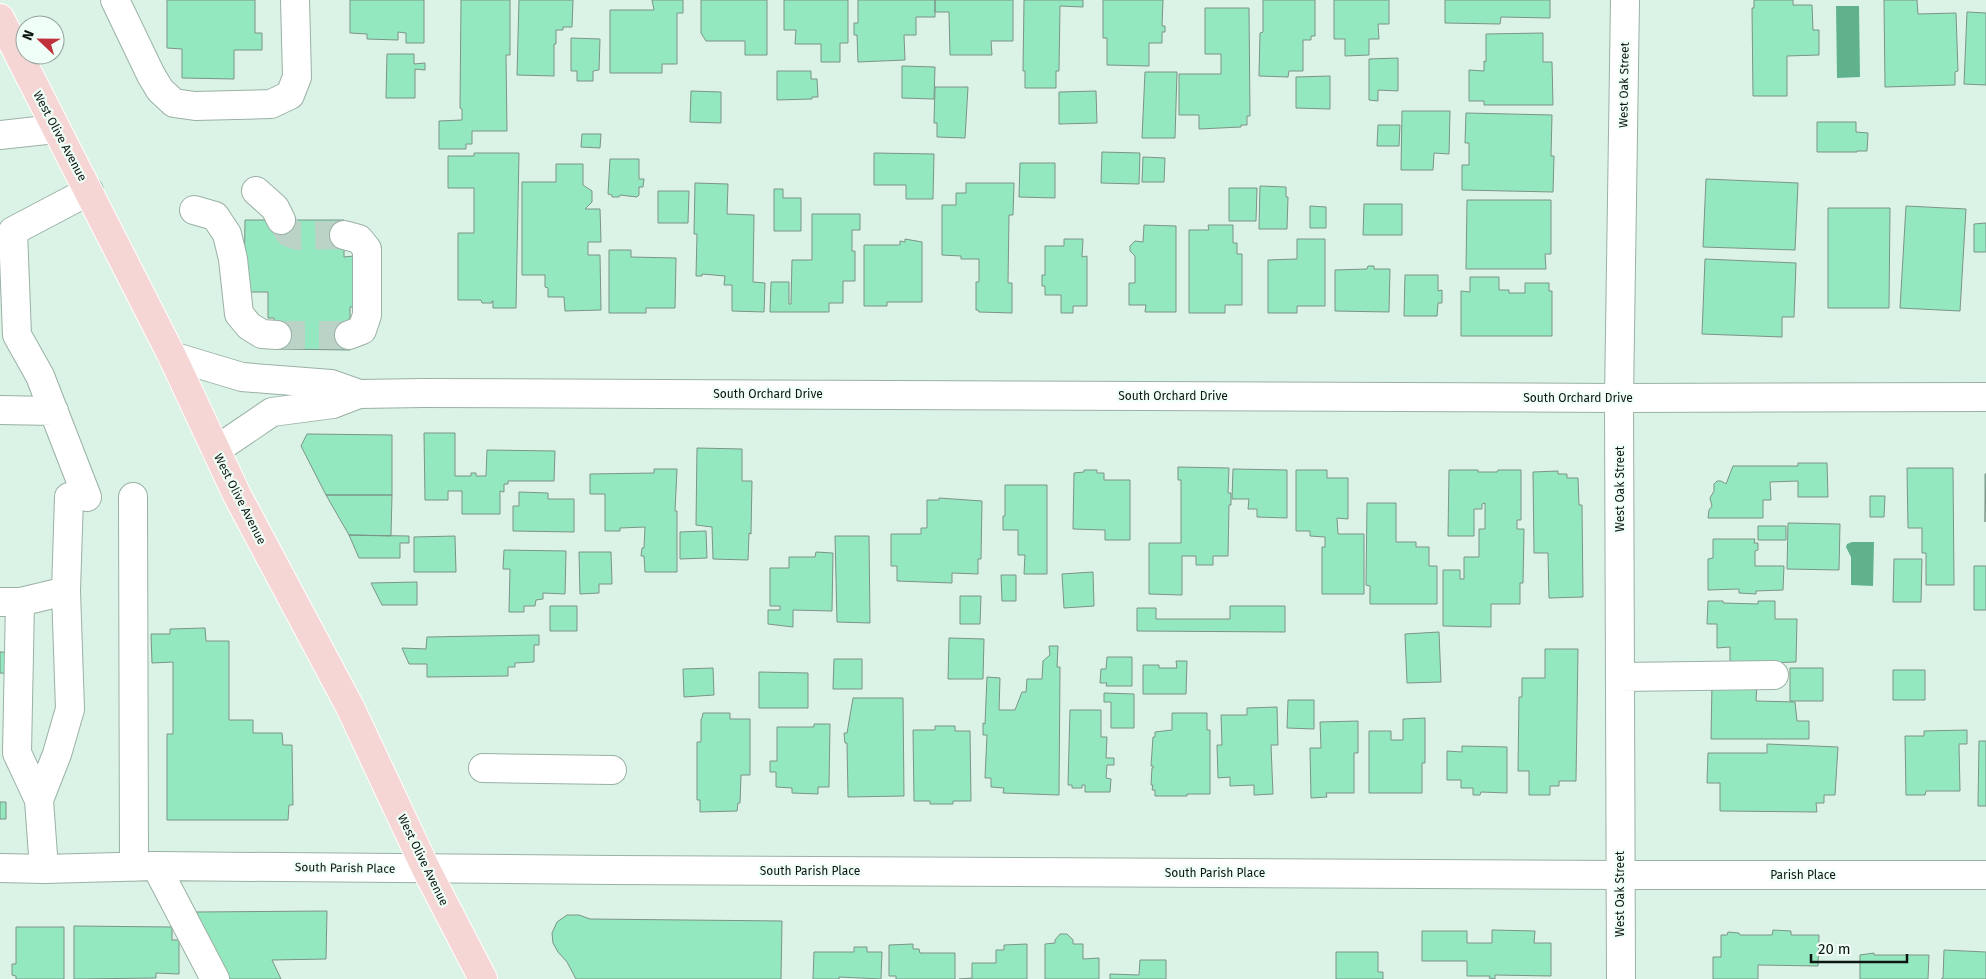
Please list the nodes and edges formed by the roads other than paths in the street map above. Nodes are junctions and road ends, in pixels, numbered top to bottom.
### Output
1 (115, 0) edge
2 (295, 0) edge
3 (1625, 0) edge
4 (0, 18) edge
5 (56, 129) junction
6 (0, 135) edge
7 (89, 191) junction
8 (256, 191) dead end
9 (194, 210) dead end
10 (281, 220) tunnel mouth
11 (344, 235) tunnel mouth
12 (8, 335) edge
13 (277, 335) tunnel mouth
14 (349, 335) tunnel mouth
15 (172, 356) junction
16 (359, 394) junction
17 (1986, 397) edge
18 (1619, 398) junction
19 (0, 410) edge
20 (54, 411) junction
21 (216, 450) junction
22 (133, 497) dead end
23 (66, 591) junction
24 (10, 602) edge
25 (1774, 675) dead end
26 (1620, 677) junction
27 (483, 768) dead end
28 (612, 770) dead end
29 (39, 800) junction
30 (145, 867) junction
31 (0, 868) edge
32 (44, 869) junction
33 (426, 869) junction
34 (1986, 874) edge
35 (1620, 875) junction
36 (215, 979) edge
37 (483, 979) edge
38 (1621, 979) edge

1 - 2 street
3 - 18 street, West Oak Street
4 - 5 main road, West Olive Avenue
5 - 6 street
5 - 7 main road, West Olive Avenue
7 - 12 street
7 - 15 main road, West Olive Avenue
8 - 10 street
9 - 13 street
11 - 14 street
12 - 20 street
15 - 16 street, South Orchard Drive
15 - 21 main road, West Olive Avenue
16 - 18 street, South Orchard Drive
16 - 21 street, South Orchard Drive
17 - 18 street, South Orchard Drive
18 - 26 street, West Oak Street
19 - 20 street
20 - 23 street
21 - 33 main road, West Olive Avenue
22 - 30 street
23 - 24 street
23 - 29 street
24 - 29 street
25 - 26 street
26 - 35 street, West Oak Street
27 - 28 street
29 - 32 street
30 - 32 street, South Parish Place
30 - 33 street, South Parish Place
30 - 36 street
31 - 32 street, South Parish Place
33 - 35 street, South Parish Place
33 - 37 main road, West Olive Avenue
34 - 35 street, Parish Place
35 - 38 street, West Oak Street

